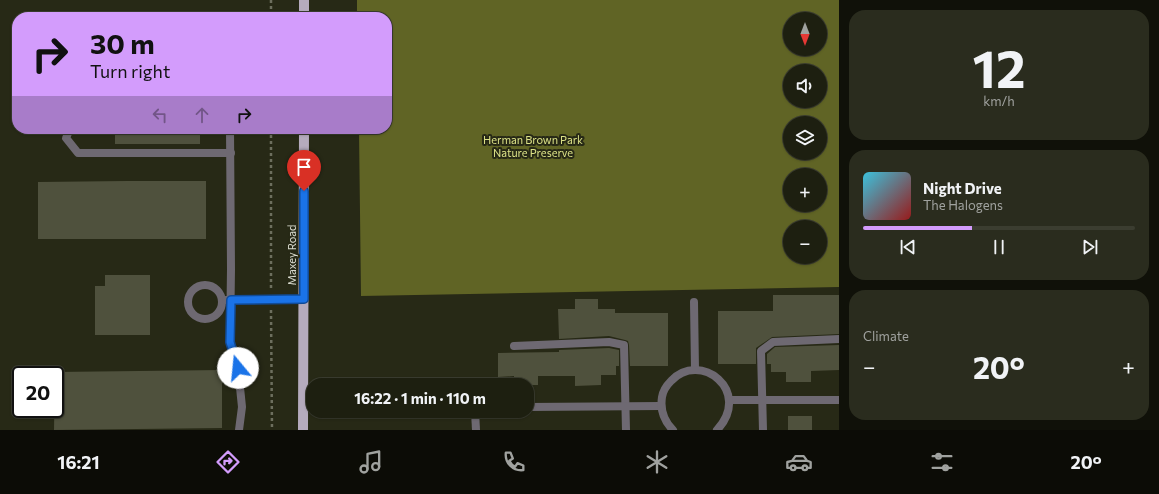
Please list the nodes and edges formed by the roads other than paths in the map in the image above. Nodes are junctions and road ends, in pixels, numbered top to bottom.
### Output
1 (304, 0) edge
2 (304, 12) edge
3 (68, 134) edge
4 (230, 134) edge
5 (304, 134) edge
6 (231, 153) junction
7 (304, 299) junction
8 (227, 300) junction
9 (694, 302) dead end
10 (839, 339) edge
11 (514, 346) dead end
12 (695, 370) junction
13 (307, 378) edge
14 (729, 400) junction
15 (763, 400) junction
16 (839, 400) edge
17 (626, 406) junction
18 (661, 406) junction
19 (534, 407) edge
20 (306, 412) edge
21 (475, 418) edge
22 (239, 430) edge
23 (303, 430) edge
24 (476, 430) edge
25 (626, 430) edge
26 (673, 430) edge
27 (717, 430) edge
28 (764, 430) edge

1 - 2 main road
3 - 6 lane
4 - 6 lane
5 - 7 main road, Maxey Road
6 - 8 lane
7 - 8 lane
7 - 13 main road, Maxey Road
8 - 8 lane
8 - 22 lane
9 - 12 lane
10 - 15 lane
11 - 17 lane
12 - 14 lane
12 - 18 lane
14 - 15 lane
14 - 27 lane
15 - 16 lane
15 - 28 lane
17 - 18 lane
17 - 19 lane
17 - 25 lane
18 - 26 lane
20 - 23 main road, Maxey Road
21 - 24 lane

